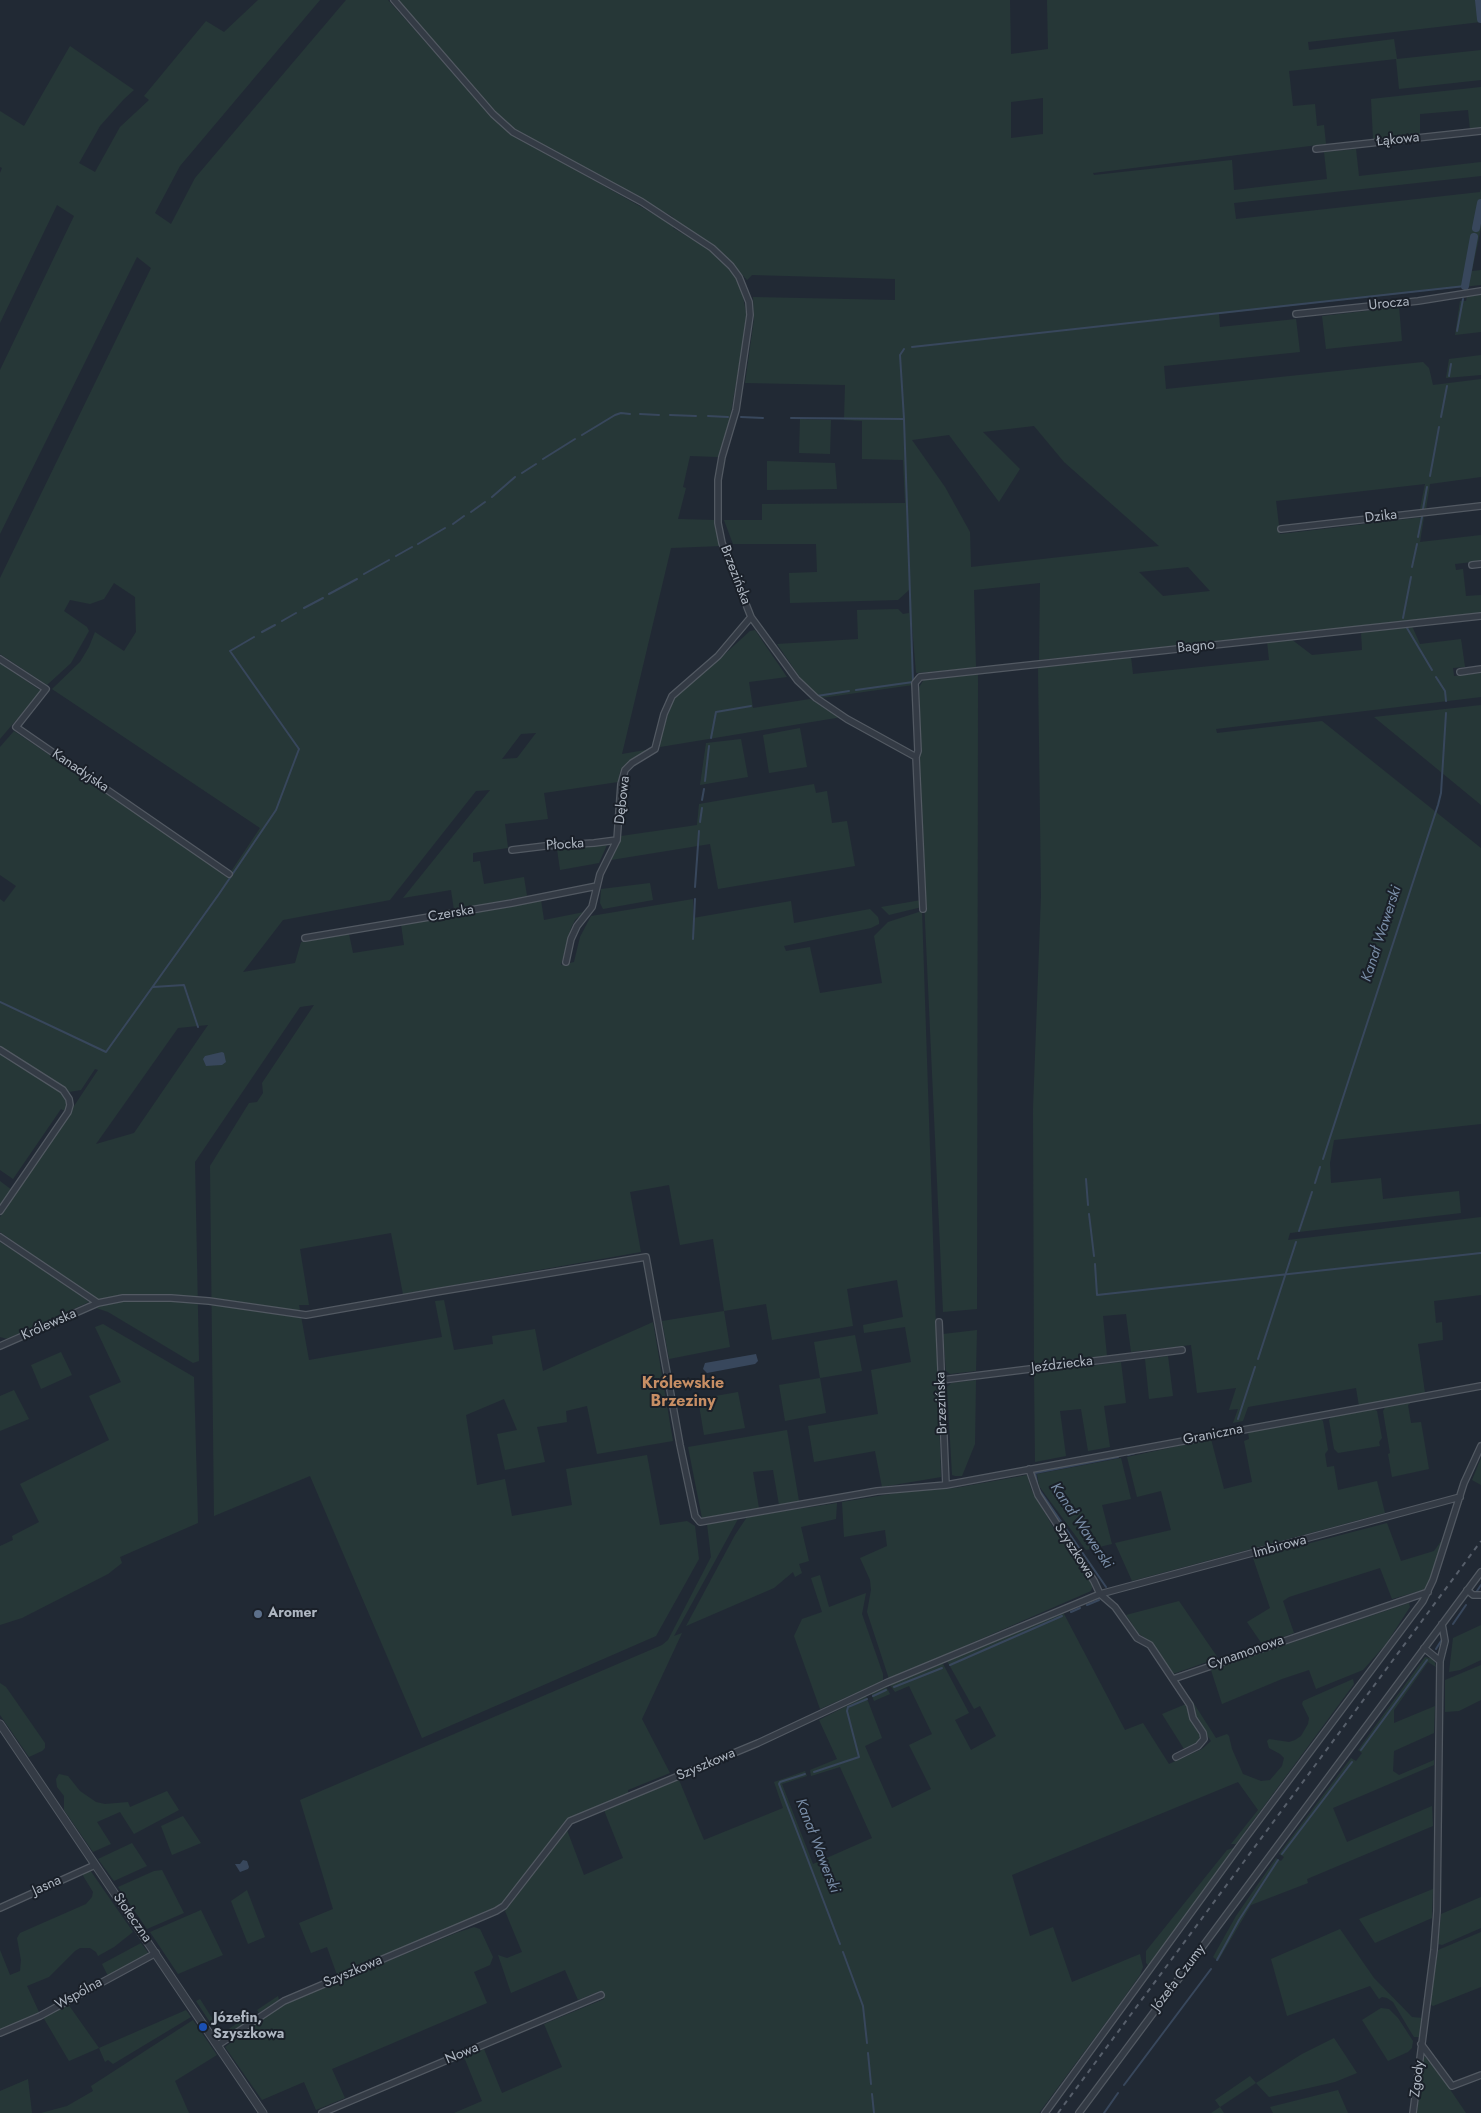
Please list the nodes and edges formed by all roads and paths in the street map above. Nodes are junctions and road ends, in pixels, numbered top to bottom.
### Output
1 (394, 0) edge
2 (1481, 131) edge
3 (1316, 149) dead end
4 (1481, 291) edge
5 (1296, 314) dead end
6 (1481, 506) edge
7 (1281, 529) dead end
8 (1481, 564) edge
9 (1472, 565) dead end
10 (1481, 616) edge
11 (752, 617) junction
12 (0, 659) edge
13 (1481, 669) edge
14 (1460, 672) dead end
15 (916, 757) junction
16 (617, 840) junction
17 (512, 850) dead end
18 (229, 874) dead end
19 (597, 886) junction
20 (923, 909) dead end
21 (305, 938) dead end
22 (566, 962) dead end
23 (0, 1050) edge
24 (0, 1211) edge
25 (0, 1237) edge
26 (98, 1303) junction
27 (939, 1322) dead end
28 (0, 1346) edge
29 (1182, 1350) dead end
30 (942, 1380) junction
31 (1481, 1386) edge
32 (1481, 1446) edge
33 (1029, 1469) junction
34 (946, 1485) junction
35 (1460, 1497) junction
36 (1481, 1572) edge
37 (1467, 1590) junction
38 (1428, 1592) junction
39 (1100, 1594) junction
40 (1481, 1596) edge
41 (1442, 1624) junction
42 (1424, 1648) junction
43 (1440, 1661) junction
44 (1173, 1679) junction
45 (0, 1724) edge
46 (1176, 1756) dead end
47 (95, 1865) junction
48 (0, 1908) edge
49 (156, 1952) junction
50 (601, 1995) dead end
51 (0, 2033) edge
52 (1422, 2044) junction
53 (218, 2045) junction
54 (1481, 2076) edge
55 (263, 2113) edge
56 (322, 2113) edge
57 (1045, 2113) edge
58 (1079, 2113) edge
59 (1413, 2113) edge

1 - 11 street, Brzezińska
2 - 3 street, Łąkowa
4 - 5 street, Urocza
6 - 7 street, Dzika
8 - 9 street
10 - 15 street, Bagno
11 - 15 street, Brzezińska
11 - 16 street, Dębowa
12 - 18 street, Kanadyjska
13 - 14 street
15 - 20 street
16 - 17 street, Płocka
16 - 19 street, Dębowa
19 - 21 street, Czerska
19 - 22 street, Dębowa
23 - 24 street
25 - 26 street
26 - 28 street, Królewska
26 - 34 street, Królewska
27 - 30 street, Brzezińska
29 - 30 street, Jeździecka
30 - 34 street, Brzezińska
31 - 33 street, Graniczna
32 - 35 street
33 - 34 street, Graniczna
33 - 39 street, Szyszkowa
35 - 38 street
35 - 39 street, Imbirowa
36 - 37 street, Józefa Czumy
37 - 40 street
37 - 41 street, Józefa Czumy
38 - 44 street, Cynamonowa
38 - 57 street
39 - 44 street
39 - 53 street, Szyszkowa
41 - 42 street, Józefa Czumy
41 - 43 street, Zgody
42 - 43 street
42 - 58 street, Józefa Czumy
43 - 52 street, Zgody
44 - 46 street
45 - 47 street, Stołeczna
47 - 48 street, Jasna
47 - 49 street, Stołeczna
49 - 51 street, Wspólna
49 - 53 street, Stołeczna
50 - 56 street, Nowa
52 - 54 street
52 - 59 street, Zgody
53 - 55 street, Stołeczna

